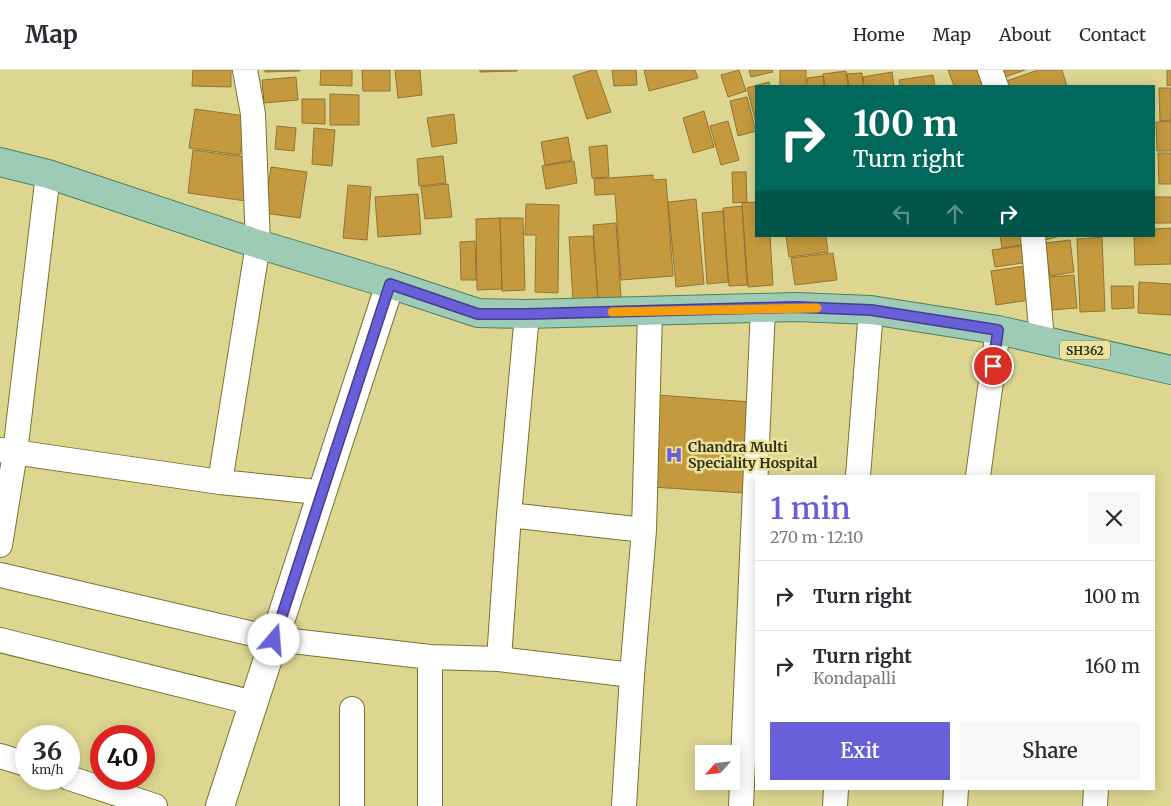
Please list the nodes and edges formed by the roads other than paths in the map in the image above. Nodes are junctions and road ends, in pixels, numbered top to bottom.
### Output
1 (245, 70) edge
2 (990, 70) edge
3 (996, 85) edge
4 (0, 162) edge
5 (48, 174) junction
6 (1033, 237) edge
7 (258, 244) junction
8 (390, 284) junction
9 (763, 308) junction
10 (871, 310) junction
11 (650, 312) junction
12 (527, 314) junction
13 (998, 330) junction
14 (1042, 340) junction
15 (1171, 370) edge
16 (7, 451) edge
17 (756, 475) edge
18 (858, 475) edge
19 (978, 475) edge
20 (220, 482) junction
21 (755, 489) edge
22 (322, 494) junction
23 (509, 515) junction
24 (644, 530) junction
25 (0, 545) edge
26 (0, 575) edge
27 (0, 640) edge
28 (274, 640) junction
29 (430, 657) junction
30 (499, 659) junction
31 (632, 675) junction
32 (254, 703) junction
33 (352, 709) dead end
34 (0, 756) edge
35 (15, 761) edge
36 (80, 782) edge
37 (836, 790) edge
38 (956, 790) edge
39 (1096, 790) edge
40 (155, 806) edge
41 (220, 806) edge
42 (352, 806) edge
43 (430, 806) edge
44 (624, 806) edge
45 (741, 806) edge
46 (835, 806) edge
47 (954, 806) edge
48 (1095, 806) edge

1 - 7 street
2 - 3 street
4 - 5 main road, SH362
5 - 7 main road, SH362
5 - 16 street
6 - 14 street
7 - 8 main road, SH362
7 - 20 street
8 - 12 main road, SH362
8 - 22 street
9 - 10 main road, SH362
9 - 11 main road, SH362
9 - 17 street
10 - 13 main road, SH362
10 - 18 street
11 - 12 main road, SH362
11 - 24 street
12 - 23 street
13 - 14 main road, SH362
13 - 19 street
14 - 15 main road, SH362
16 - 20 street
16 - 25 street
20 - 22 street
21 - 45 street
22 - 28 street
23 - 24 street
23 - 30 street
24 - 31 street
26 - 28 street
27 - 32 street
28 - 29 street
28 - 32 street
29 - 30 street
29 - 43 street
30 - 31 street
31 - 44 street
32 - 41 street
33 - 42 street
34 - 35 street
36 - 40 street
37 - 46 street
38 - 47 street
39 - 48 street

